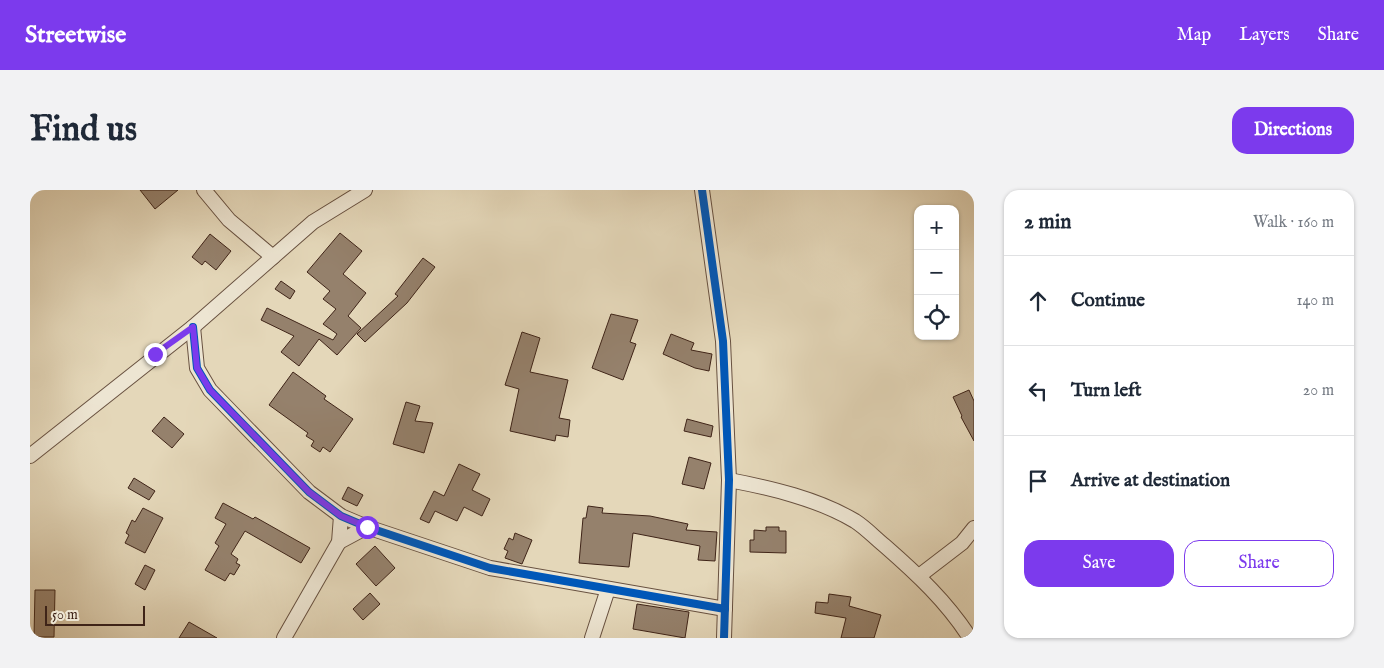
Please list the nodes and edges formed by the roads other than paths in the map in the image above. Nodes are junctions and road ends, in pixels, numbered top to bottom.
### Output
1 (204, 190) edge
2 (365, 190) edge
3 (702, 190) edge
4 (273, 257) junction
5 (193, 327) junction
6 (30, 456) edge
7 (729, 480) junction
8 (341, 516) junction
9 (367, 527) junction
10 (974, 528) edge
11 (340, 542) junction
12 (919, 576) junction
13 (608, 589) junction
14 (725, 609) junction
15 (284, 638) edge
16 (592, 638) edge
17 (724, 638) edge
18 (970, 638) edge

1 - 4 street
2 - 4 street
3 - 7 street
4 - 5 street
5 - 6 street
5 - 8 street
7 - 12 street
7 - 14 street
8 - 9 street
8 - 11 street
9 - 11 street
9 - 13 street
10 - 12 street
11 - 15 street
12 - 18 street
13 - 14 street
13 - 16 street
14 - 17 street

